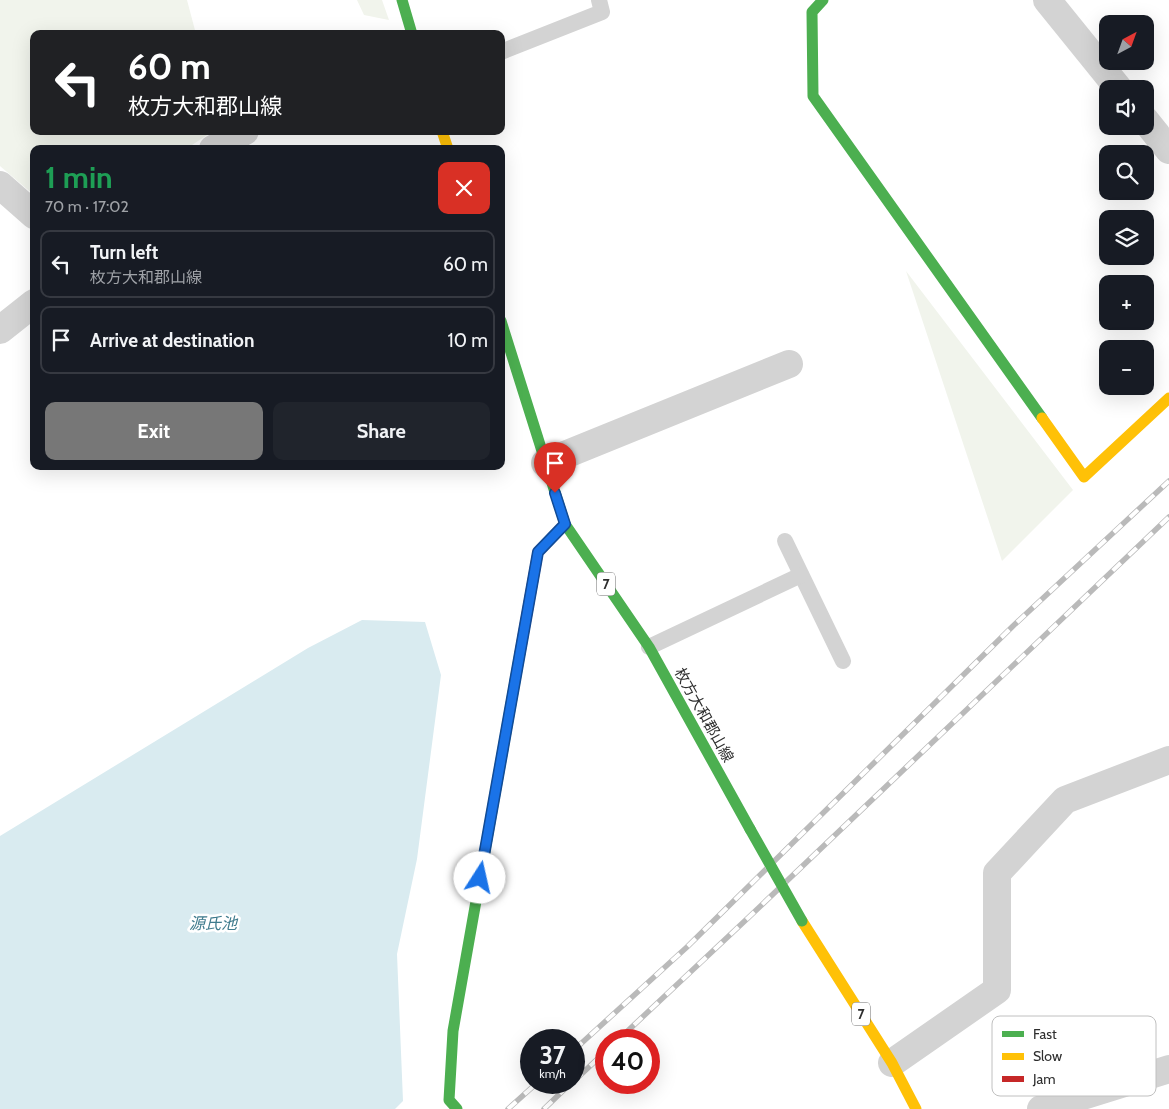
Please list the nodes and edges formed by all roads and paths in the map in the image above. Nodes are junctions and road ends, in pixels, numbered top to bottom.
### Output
1 (402, 0) edge
2 (599, 0) edge
3 (823, 0) edge
4 (1047, 0) edge
5 (411, 30) edge
6 (505, 50) edge
7 (1112, 80) edge
8 (1154, 131) edge
9 (238, 135) edge
10 (220, 145) edge
11 (1169, 150) edge
12 (0, 185) edge
13 (30, 211) edge
14 (30, 306) edge
15 (0, 330) edge
16 (505, 334) edge
17 (789, 364) dead end
18 (1169, 398) edge
19 (545, 463) junction
20 (565, 524) junction
21 (784, 541) dead end
22 (801, 576) junction
23 (649, 646) junction
24 (843, 661) dead end
25 (1169, 760) edge
26 (892, 1063) junction
27 (1169, 1069) edge
28 (1156, 1073) edge
29 (1083, 1096) edge
30 (457, 1109) edge
31 (916, 1109) edge
32 (1041, 1109) edge

1 - 5 street
2 - 6 lane
3 - 18 street
4 - 7 street
8 - 11 street
9 - 10 street
12 - 13 street
14 - 15 street
16 - 19 street, 枚方大和郡山線 / 7
17 - 19 street
19 - 20 street, 枚方大和郡山線 / 7
20 - 23 street, 枚方大和郡山線 / 7
20 - 30 street
21 - 22 lane
22 - 23 lane
22 - 24 lane
23 - 26 street, 枚方大和郡山線 / 7, bridge
25 - 26 street
26 - 31 street, 枚方大和郡山線 / 7
27 - 28 street
29 - 32 street

